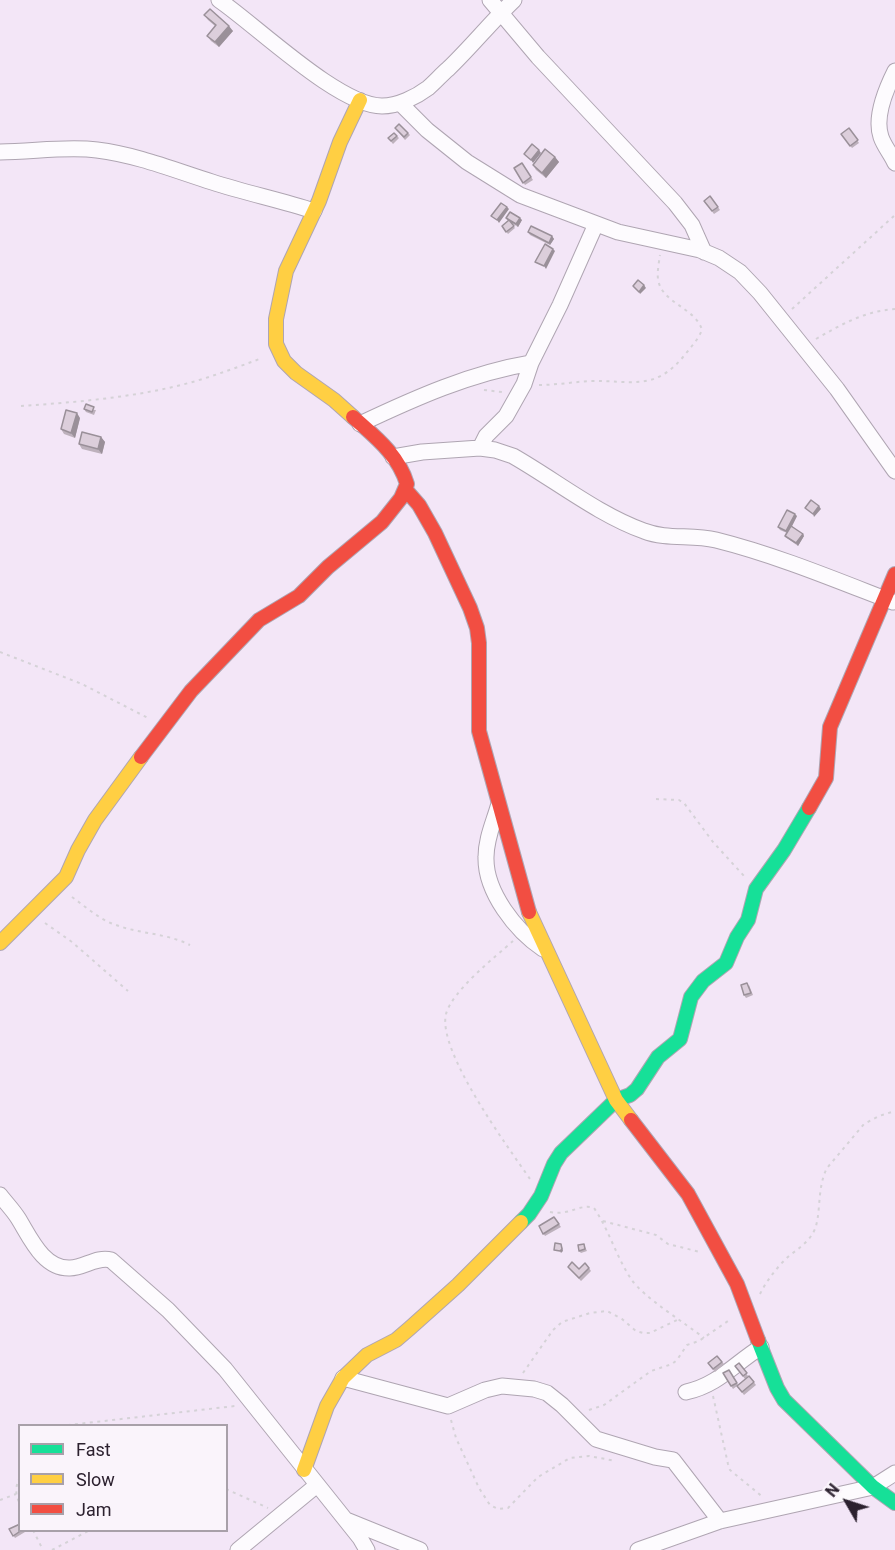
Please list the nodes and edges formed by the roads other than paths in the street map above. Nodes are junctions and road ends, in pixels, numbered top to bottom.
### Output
1 (219, 0) edge
2 (490, 0) edge
3 (514, 0) edge
4 (500, 13) junction
5 (895, 71) edge
6 (360, 100) junction
7 (400, 103) junction
8 (0, 152) edge
9 (895, 163) edge
10 (314, 211) junction
11 (596, 224) junction
12 (704, 252) junction
13 (531, 363) junction
14 (360, 424) junction
15 (480, 448) junction
16 (393, 456) junction
17 (895, 471) edge
18 (405, 489) junction
19 (895, 574) edge
20 (891, 601) edge
21 (498, 807) junction
22 (0, 943) edge
23 (546, 951) junction
24 (616, 1100) junction
25 (0, 1196) edge
26 (761, 1347) junction
27 (343, 1378) junction
28 (686, 1392) dead end
29 (304, 1470) junction
30 (895, 1473) edge
31 (317, 1485) junction
32 (873, 1487) junction
33 (895, 1503) edge
34 (344, 1518) junction
35 (720, 1521) junction
36 (238, 1550) edge
37 (367, 1550) edge
38 (420, 1550) edge
39 (638, 1550) edge

1 - 6 street
2 - 4 street
3 - 4 street
4 - 7 street
4 - 12 street
5 - 9 street
6 - 7 street
6 - 10 street
7 - 11 street
8 - 10 street
10 - 14 street
11 - 12 street
11 - 13 street
12 - 17 street
13 - 14 street
13 - 15 street
14 - 16 street
15 - 16 street
15 - 20 street
16 - 18 street
18 - 21 street
18 - 22 street
19 - 20 street
20 - 24 street
21 - 23 street
21 - 23 street
23 - 24 street
24 - 26 street
24 - 27 street
25 - 29 street
26 - 28 street
26 - 32 street
27 - 29 street
27 - 35 street
29 - 31 street
30 - 32 street
31 - 34 street
31 - 36 street
32 - 33 street
32 - 35 street
34 - 37 street
34 - 38 street
35 - 39 street

